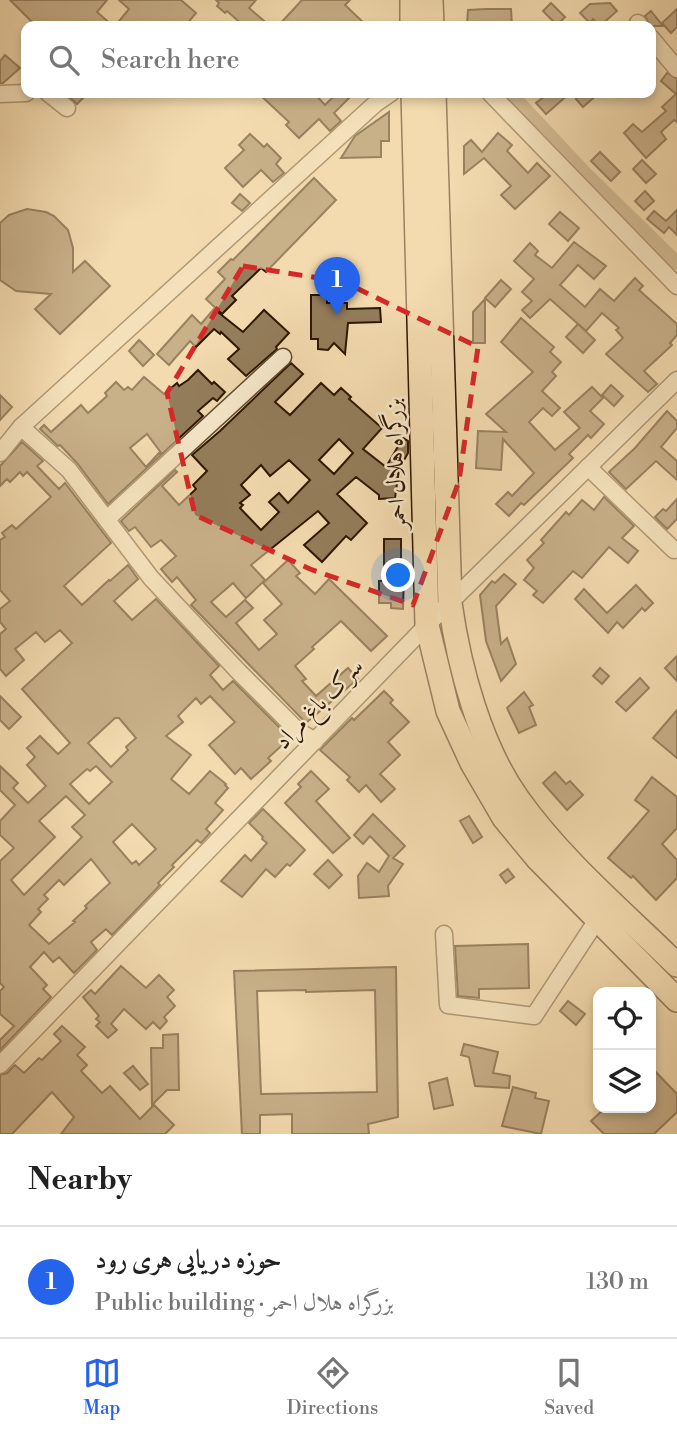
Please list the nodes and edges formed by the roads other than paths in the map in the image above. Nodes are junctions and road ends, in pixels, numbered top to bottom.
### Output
1 (413, 1) edge
2 (412, 21) edge
3 (428, 21) edge
4 (656, 44) edge
5 (677, 69) edge
6 (21, 93) edge
7 (0, 94) edge
8 (54, 98) edge
9 (384, 98) edge
10 (413, 98) edge
11 (434, 98) edge
12 (495, 98) edge
13 (67, 108) dead end
14 (677, 286) edge
15 (283, 357) dead end
16 (677, 380) edge
17 (21, 427) junction
18 (0, 453) edge
19 (588, 467) junction
20 (107, 519) junction
21 (674, 550) dead end
22 (450, 603) junction
23 (427, 625) junction
24 (315, 741) junction
25 (624, 913) junction
26 (602, 926) junction
27 (443, 934) dead end
28 (677, 965) edge
29 (677, 1000) edge
30 (0, 1065) edge

1 - 2 highway
1 - 3 highway
4 - 5 street
6 - 7 street
8 - 13 street
9 - 17 street
10 - 23 highway, بزرگراه هلال احمر
11 - 22 highway, بزرگراه هلال احمر
12 - 14 street
15 - 20 street
16 - 19 street, سرک باغ مراد
17 - 18 street
17 - 20 street
19 - 21 street
19 - 22 street, سرک باغ مراد
20 - 24 street
22 - 23 street, سرک باغ مراد
22 - 25 highway, بزرگراه هلال احمر
23 - 24 street, سرک باغ مراد
23 - 26 highway, بزرگراه هلال احمر
24 - 30 street, سرک باغ مراد
25 - 26 highway
25 - 28 highway, بزرگراه هلال احمر
26 - 27 street
26 - 29 highway, بزرگراه هلال احمر

